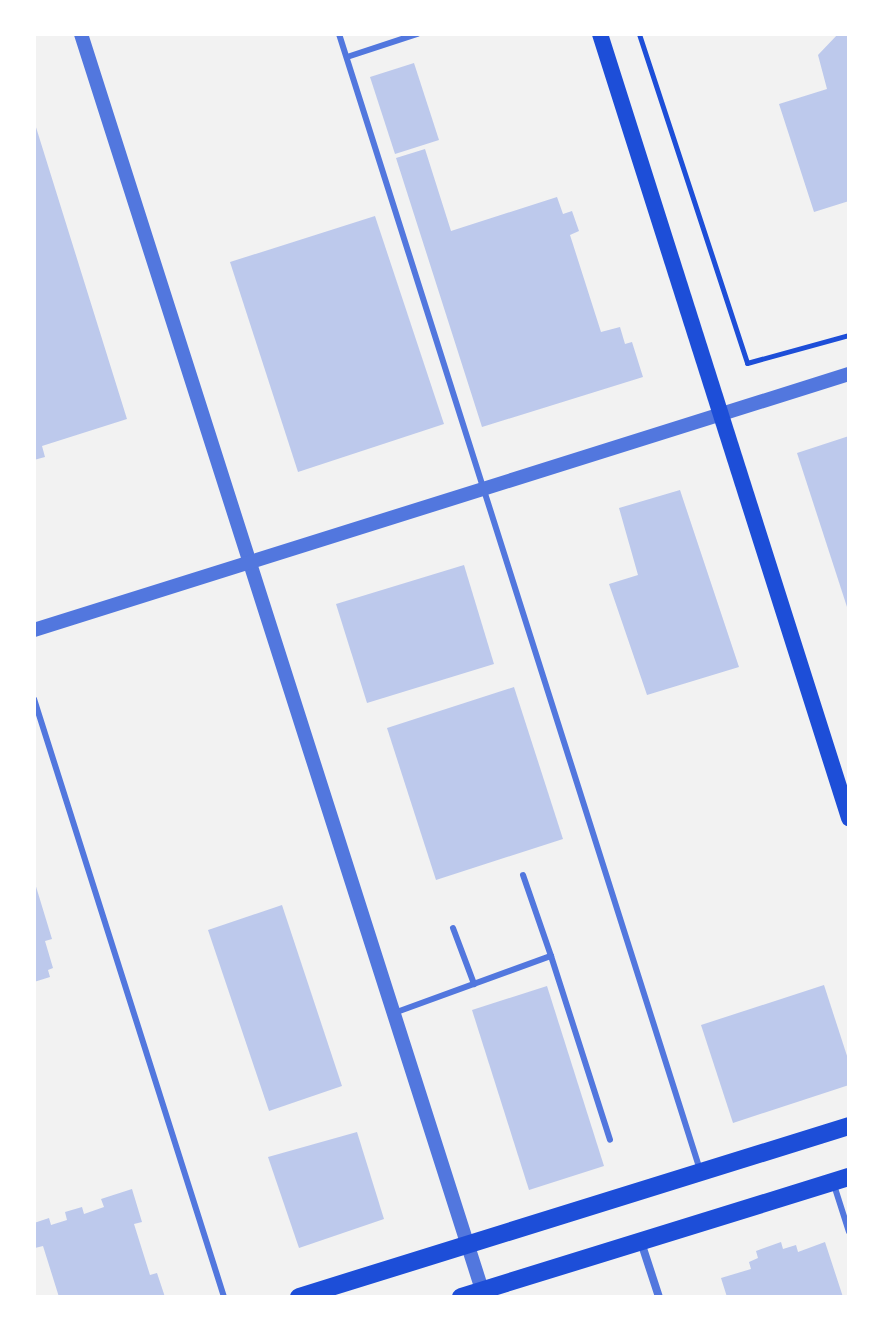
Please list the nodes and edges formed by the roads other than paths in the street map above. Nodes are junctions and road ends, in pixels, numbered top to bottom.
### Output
1 (81, 34) edge
2 (339, 34) edge
3 (417, 34) edge
4 (600, 34) edge
5 (347, 57) junction
6 (849, 374) edge
7 (721, 415) junction
8 (483, 488) junction
9 (251, 565) junction
10 (34, 630) edge
11 (34, 699) edge
12 (843, 780) edge
13 (849, 818) edge
14 (523, 875) dead end
15 (453, 928) dead end
16 (551, 956) junction
17 (474, 984) junction
18 (393, 1014) junction
19 (849, 1126) edge
20 (610, 1140) dead end
21 (701, 1171) junction
22 (841, 1179) edge
23 (849, 1232) edge
24 (641, 1241) junction
25 (467, 1242) junction
26 (482, 1290) junction
27 (224, 1297) edge
28 (299, 1297) edge
29 (461, 1297) edge
30 (659, 1297) edge

1 - 9 street
2 - 5 lane
3 - 5 lane
4 - 7 main road
5 - 8 lane
6 - 7 street
7 - 8 street
7 - 12 main road
8 - 9 street
8 - 21 lane
9 - 10 street
9 - 18 street
11 - 27 lane
12 - 13 main road
14 - 16 lane
15 - 17 lane
16 - 17 lane
16 - 20 lane
17 - 18 lane
18 - 25 street
19 - 21 main road
21 - 25 main road
22 - 23 lane
22 - 24 main road
24 - 26 main road
24 - 30 street
25 - 26 street
25 - 28 main road
26 - 29 main road

